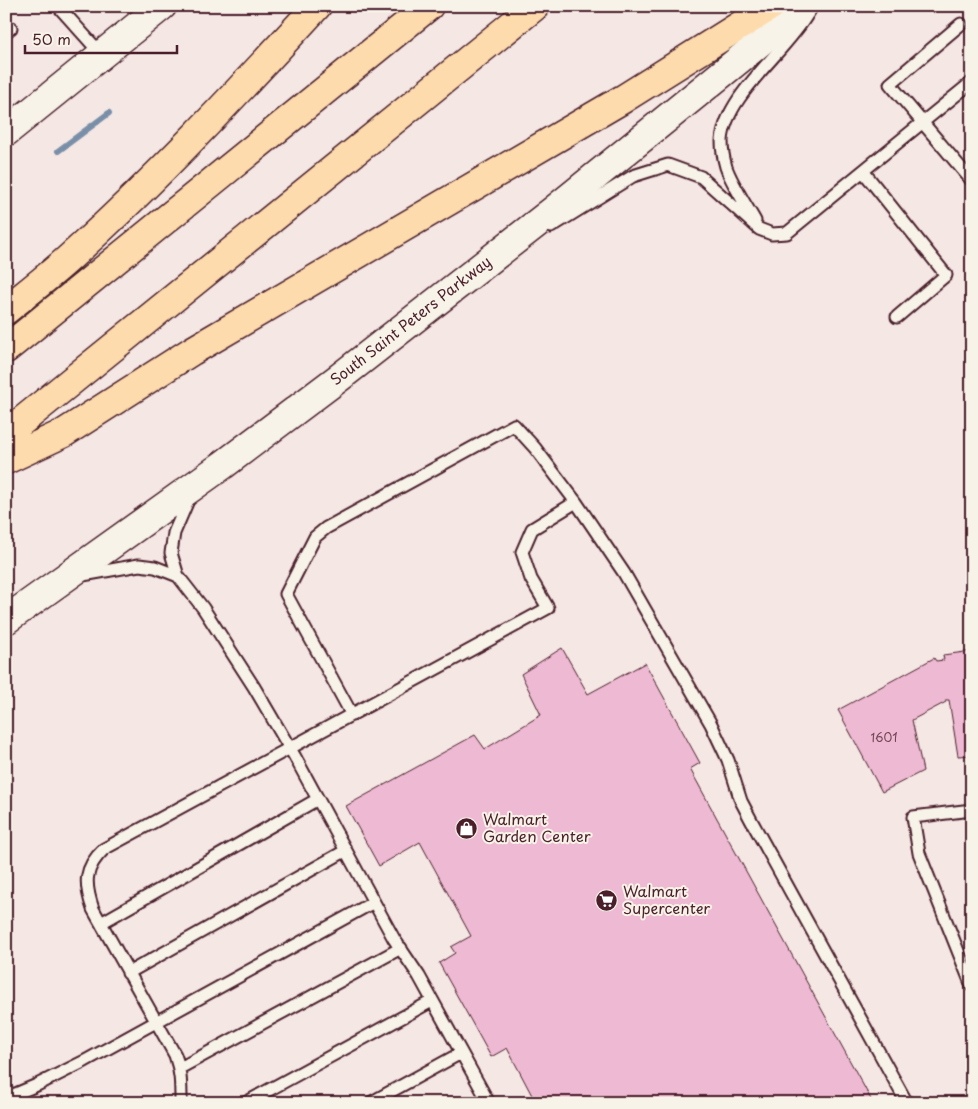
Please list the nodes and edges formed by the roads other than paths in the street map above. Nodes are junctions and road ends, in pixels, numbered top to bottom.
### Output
1 (58, 6) edge
2 (162, 6) edge
3 (316, 6) edge
4 (429, 6) edge
5 (535, 6) edge
6 (771, 6) edge
7 (803, 6) edge
8 (812, 6) edge
9 (961, 24) dead end
10 (102, 55) junction
11 (972, 82) edge
12 (922, 122) junction
13 (6, 132) edge
14 (863, 170) junction
15 (972, 181) edge
16 (760, 229) junction
17 (479, 268) junction
18 (6, 310) edge
19 (897, 317) dead end
20 (6, 349) edge
21 (6, 434) edge
22 (6, 460) edge
23 (197, 484) junction
24 (576, 502) junction
25 (178, 576) junction
26 (62, 580) junction
27 (6, 620) edge
28 (352, 715) junction
29 (290, 748) junction
30 (318, 799) junction
31 (972, 810) edge
32 (345, 851) junction
33 (374, 902) junction
34 (101, 923) junction
35 (400, 948) junction
36 (128, 973) junction
37 (972, 986) edge
38 (432, 1001) junction
39 (156, 1022) junction
40 (461, 1053) junction
41 (180, 1068) junction
42 (6, 1098) edge
43 (488, 1102) edge
44 (181, 1103) edge
45 (245, 1103) edge
46 (370, 1103) edge
47 (907, 1103) edge

1 - 10 lane
2 - 10 main road
3 - 18 highway
4 - 20 highway
5 - 21 highway
6 - 22 highway
7 - 17 main road, South Saint Peters Parkway
8 - 16 lane
9 - 12 lane
10 - 13 main road
11 - 12 lane
12 - 14 lane
12 - 15 lane
14 - 16 lane
14 - 19 lane
16 - 17 lane
17 - 23 main road, South Saint Peters Parkway
23 - 25 lane
23 - 26 main road, South Saint Peters Parkway
24 - 28 lane
24 - 28 lane
24 - 47 lane
25 - 26 lane
25 - 29 lane
26 - 27 main road, South Saint Peters Parkway
28 - 29 lane
29 - 30 lane
29 - 34 lane
30 - 32 lane
30 - 34 lane
31 - 37 lane
32 - 33 lane
32 - 36 lane
33 - 35 lane
33 - 39 lane
34 - 36 lane
35 - 38 lane
35 - 41 lane
36 - 39 lane
38 - 40 lane
38 - 45 lane
39 - 41 lane
39 - 42 lane
40 - 43 lane
40 - 46 lane
41 - 44 lane

